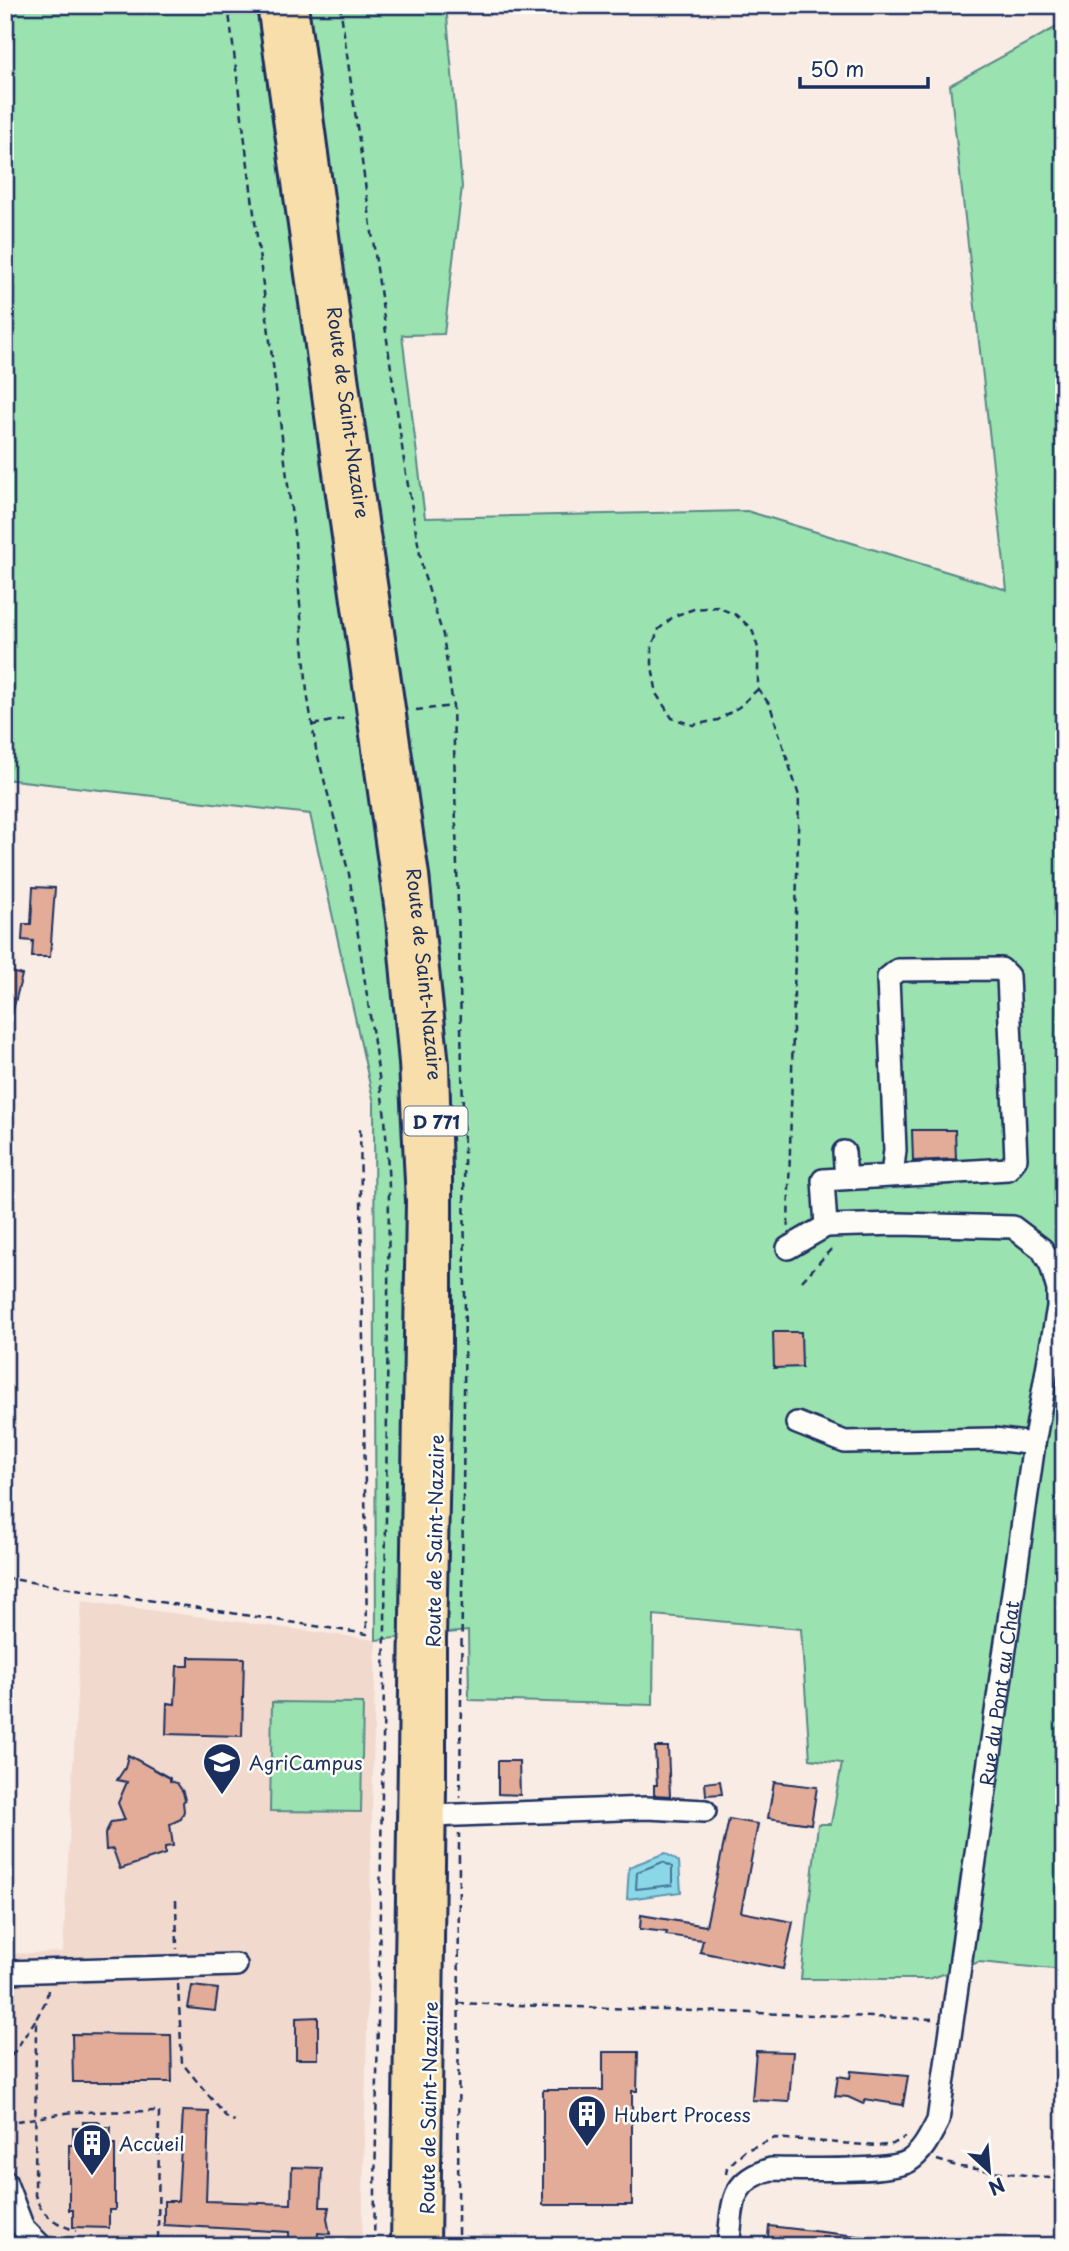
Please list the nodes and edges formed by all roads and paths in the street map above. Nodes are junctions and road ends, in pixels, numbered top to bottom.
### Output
1 (228, 5) edge
2 (277, 6) edge
3 (758, 689) junction
4 (453, 706) dead end
5 (416, 710) dead end
6 (346, 718) dead end
7 (313, 724) junction
8 (360, 1125) dead end
9 (844, 1152) dead end
10 (892, 1176) junction
11 (846, 1178) junction
12 (833, 1233) junction
13 (788, 1248) joint
14 (802, 1280) dead end
15 (797, 1423) dead end
16 (1034, 1444) junction
17 (5, 1578) edge
18 (705, 1811) dead end
19 (432, 1816) junction
20 (176, 1900) dead end
21 (236, 1965) dead end
22 (177, 1967) junction
23 (64, 1970) junction
24 (5, 1972) edge
25 (458, 2003) dead end
26 (36, 2019) junction
27 (953, 2021) junction
28 (5, 2066) edge
29 (35, 2118) junction
30 (235, 2121) dead end
31 (5, 2123) edge
32 (912, 2131) dead end
33 (918, 2153) junction
34 (1064, 2171) edge
35 (5, 2181) edge
36 (724, 2181) dead end
37 (76, 2231) dead end
38 (41, 2246) edge
39 (158, 2246) edge
40 (374, 2246) edge
41 (405, 2246) edge
42 (426, 2246) edge
43 (728, 2246) edge

1 - 7 path
2 - 19 main road, Route de Saint-Nazaire / D 771
2 - 41 main road, Route de Saint-Nazaire
3 - 3 path
3 - 13 path
4 - 5 path
6 - 7 path
7 - 40 path
8 - 17 path
9 - 11 street
10 - 10 street
10 - 11 street
11 - 12 street
12 - 13 street, Rue du Pont au Chat
12 - 14 path
12 - 16 street, Rue du Pont au Chat
15 - 16 street
16 - 27 street, Rue du Pont au Chat
18 - 19 street
19 - 42 main road, Route de Saint-Nazaire / D 771
20 - 22 path
21 - 22 street
22 - 23 street
22 - 30 path
23 - 24 street
23 - 26 path
25 - 27 path
26 - 28 path
26 - 29 path
27 - 33 street, Rue du Pont au Chat
29 - 31 path
29 - 37 path
29 - 39 path
32 - 36 path
33 - 34 path
33 - 43 street
35 - 38 street

